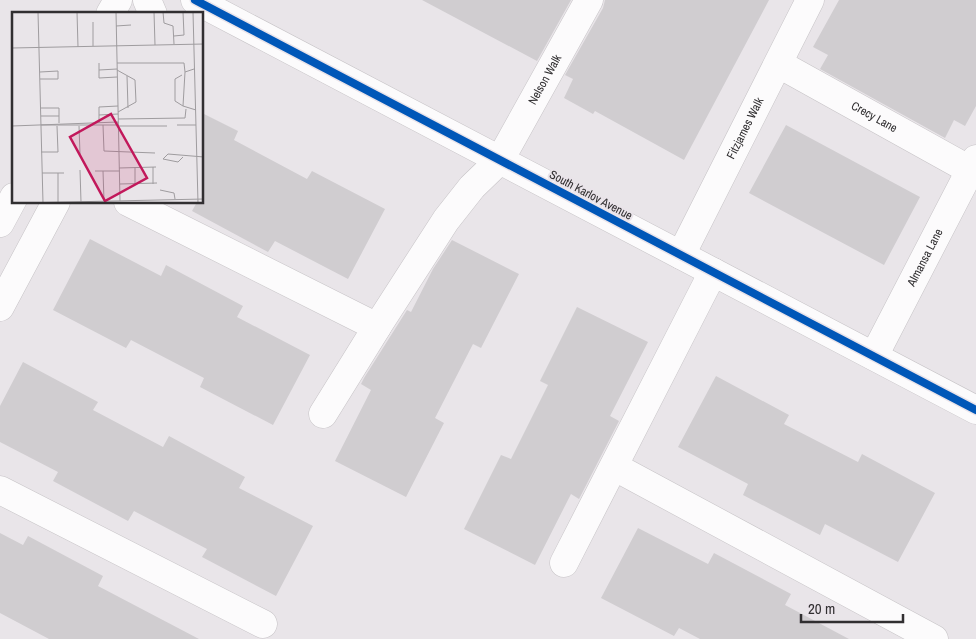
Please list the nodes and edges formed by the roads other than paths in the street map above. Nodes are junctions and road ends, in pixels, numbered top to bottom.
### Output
1 (118, 0) edge
2 (148, 0) edge
3 (195, 0) edge
4 (589, 0) edge
5 (810, 0) edge
6 (111, 12) edge
7 (152, 12) edge
8 (779, 64) junction
9 (500, 160) junction
10 (973, 164) edge
11 (0, 185) edge
12 (12, 191) edge
13 (12, 201) edge
14 (55, 204) edge
15 (132, 204) edge
16 (0, 223) edge
17 (681, 255) junction
18 (714, 272) junction
19 (0, 307) edge
20 (377, 327) junction
21 (874, 356) junction
22 (976, 410) edge
23 (323, 414) dead end
24 (615, 467) junction
25 (0, 490) edge
26 (564, 563) dead end
27 (263, 624) dead end
28 (934, 639) edge

1 - 6 street
2 - 7 street
3 - 9 street, South Karlov Avenue
4 - 9 street, Nelson Walk
5 - 8 street, Fitzjames Walk
8 - 10 street, Crecy Lane
8 - 17 street, Fitzjames Walk
9 - 17 street, South Karlov Avenue
9 - 20 street, Nelson Walk
10 - 21 street, Almansa Lane
11 - 12 street
13 - 16 street
14 - 19 street
15 - 20 street
17 - 18 street, South Karlov Avenue
18 - 21 street, South Karlov Avenue
18 - 24 street
20 - 23 street, Nelson Walk
21 - 22 street, South Karlov Avenue
24 - 26 street
24 - 28 street
25 - 27 street

